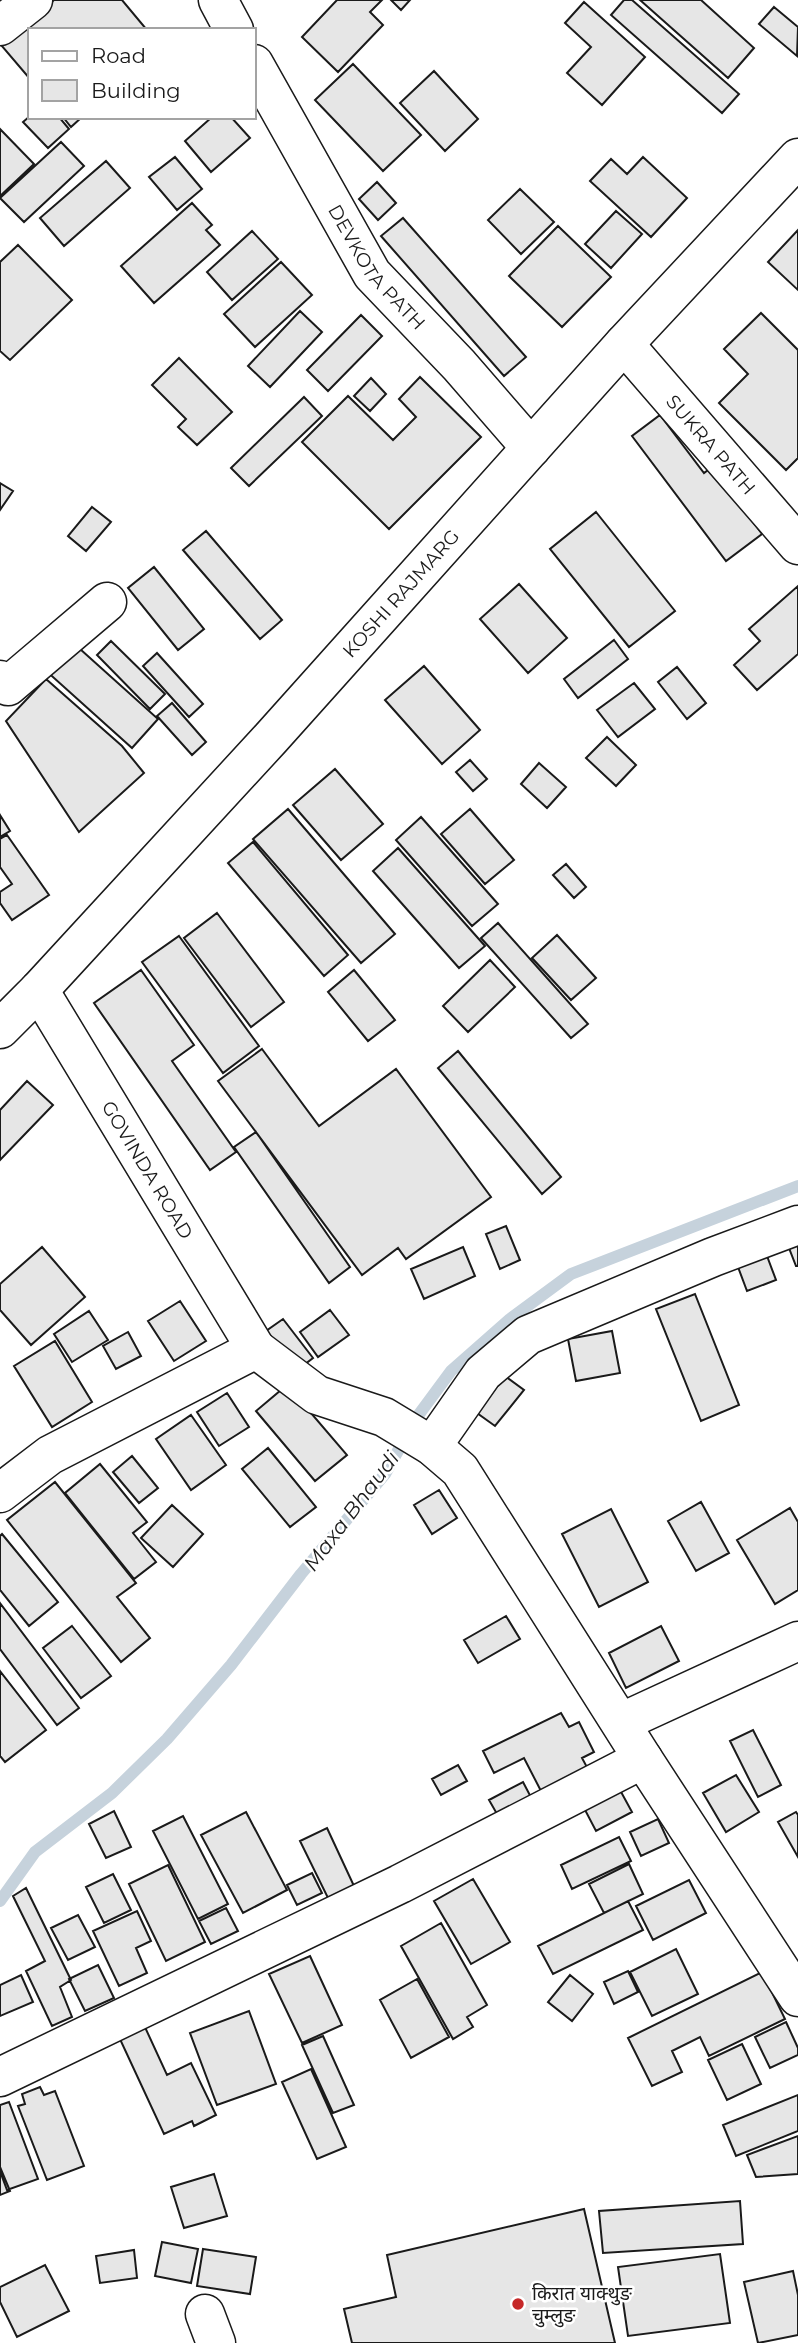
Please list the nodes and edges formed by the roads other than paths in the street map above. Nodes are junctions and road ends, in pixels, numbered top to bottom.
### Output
1 (33, 0) edge
2 (218, 0) edge
3 (0, 26) edge
4 (233, 28) edge
5 (256, 68) edge
6 (798, 158) edge
7 (624, 344) junction
8 (531, 449) junction
9 (798, 545) edge
10 (107, 602) dead end
11 (0, 680) edge
12 (39, 990) junction
13 (0, 1029) edge
14 (798, 1225) edge
15 (256, 1349) junction
16 (446, 1458) junction
17 (0, 1493) edge
18 (798, 1640) edge
19 (622, 1722) junction
20 (643, 1759) junction
21 (798, 1997) edge
22 (0, 2077) edge

1 - 3 street
2 - 4 street
5 - 8 street, DEVKOTA PATH
6 - 7 street, KOSHI RAJMARG
7 - 8 street, KOSHI RAJMARG
7 - 9 street, SUKRA PATH
8 - 12 street, KOSHI RAJMARG
10 - 11 street
12 - 13 street, KOSHI RAJMARG
12 - 15 street, GOVINDA ROAD
14 - 16 street
15 - 16 street, GOVINDA ROAD
15 - 17 street
16 - 19 street
18 - 19 street
19 - 20 street
20 - 21 street
20 - 22 street

